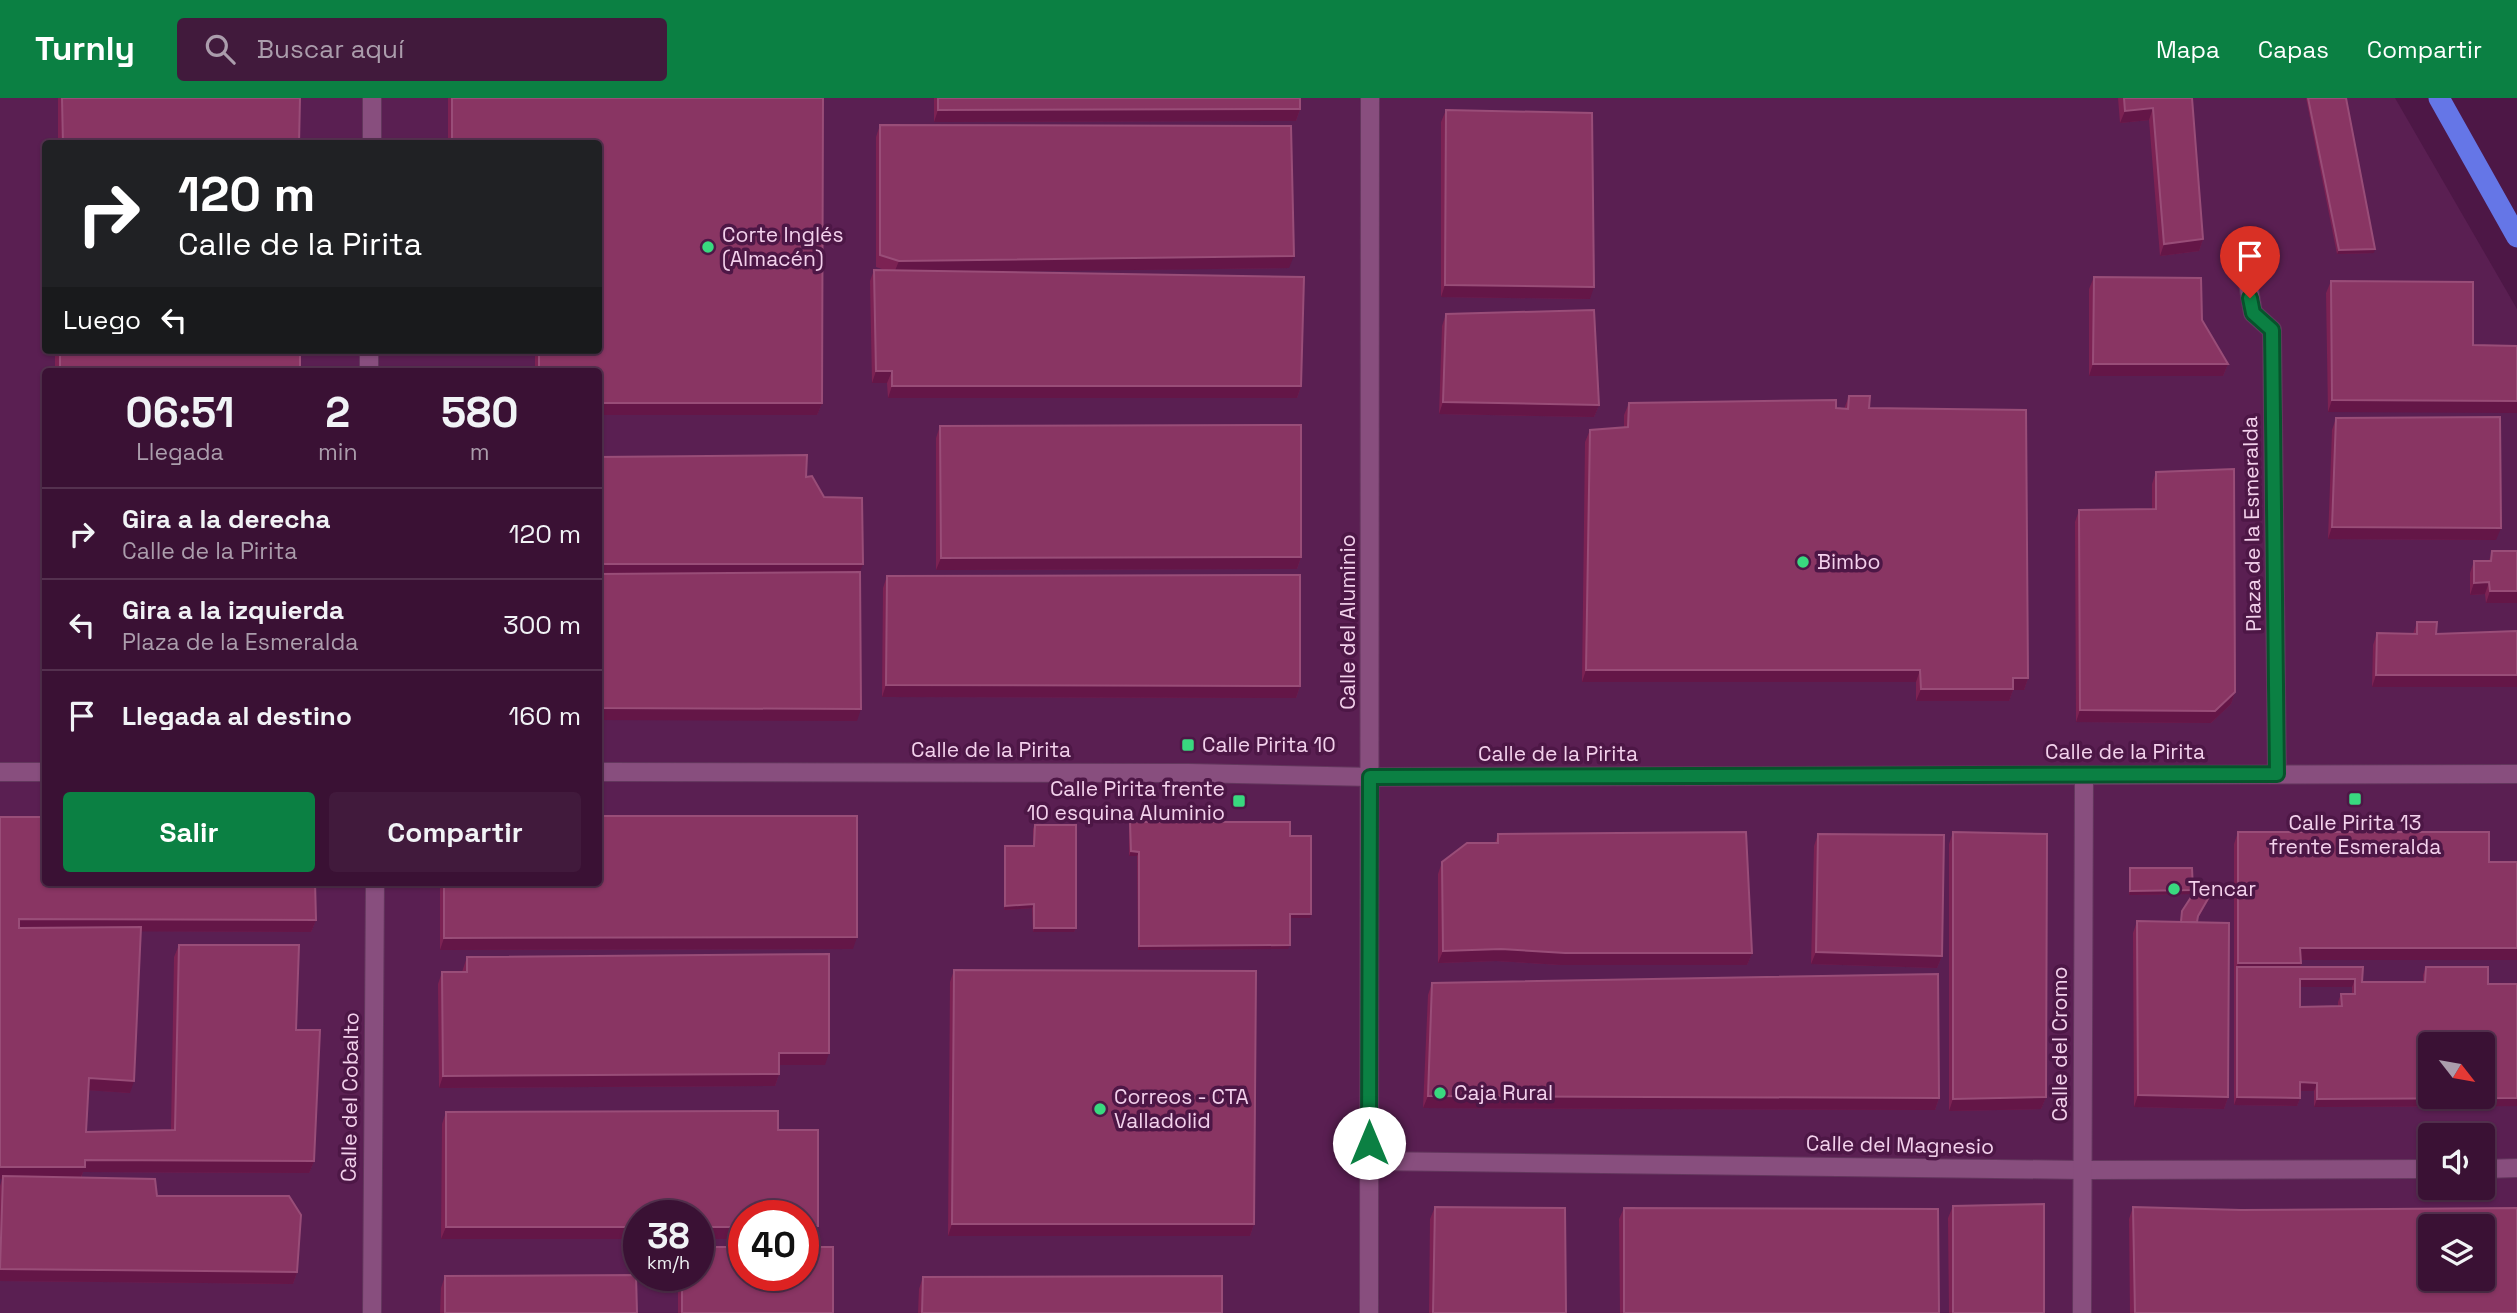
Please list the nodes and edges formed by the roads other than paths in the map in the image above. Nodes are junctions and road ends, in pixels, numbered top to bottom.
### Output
1 (372, 98) edge
2 (1370, 98) edge
3 (372, 140) edge
4 (2248, 283) dead end
5 (0, 772) edge
6 (42, 772) edge
7 (602, 772) edge
8 (2277, 774) junction
9 (2517, 774) edge
10 (2084, 776) junction
11 (1370, 777) junction
12 (374, 886) edge
13 (1369, 1161) junction
14 (2517, 1168) edge
15 (2418, 1169) edge
16 (2495, 1169) edge
17 (2082, 1170) junction
18 (372, 1313) edge
19 (1369, 1313) edge
20 (2082, 1313) edge

1 - 3 street
2 - 11 street, Calle del Aluminio
4 - 8 street, Plaza de la Esmeralda
5 - 6 street
7 - 11 street, Calle de la Pirita
8 - 9 street, Calle de la Pirita
8 - 10 street, Calle de la Pirita
10 - 11 street, Calle de la Pirita
10 - 17 street, Calle del Cromo
11 - 13 street, Calle del Aluminio
12 - 18 street, Calle del Cobalto
13 - 17 street, Calle del Magnesio
13 - 19 street, Calle del Aluminio
14 - 16 street
15 - 17 street, Calle del Magnesio
17 - 20 street, Calle del Cromo

